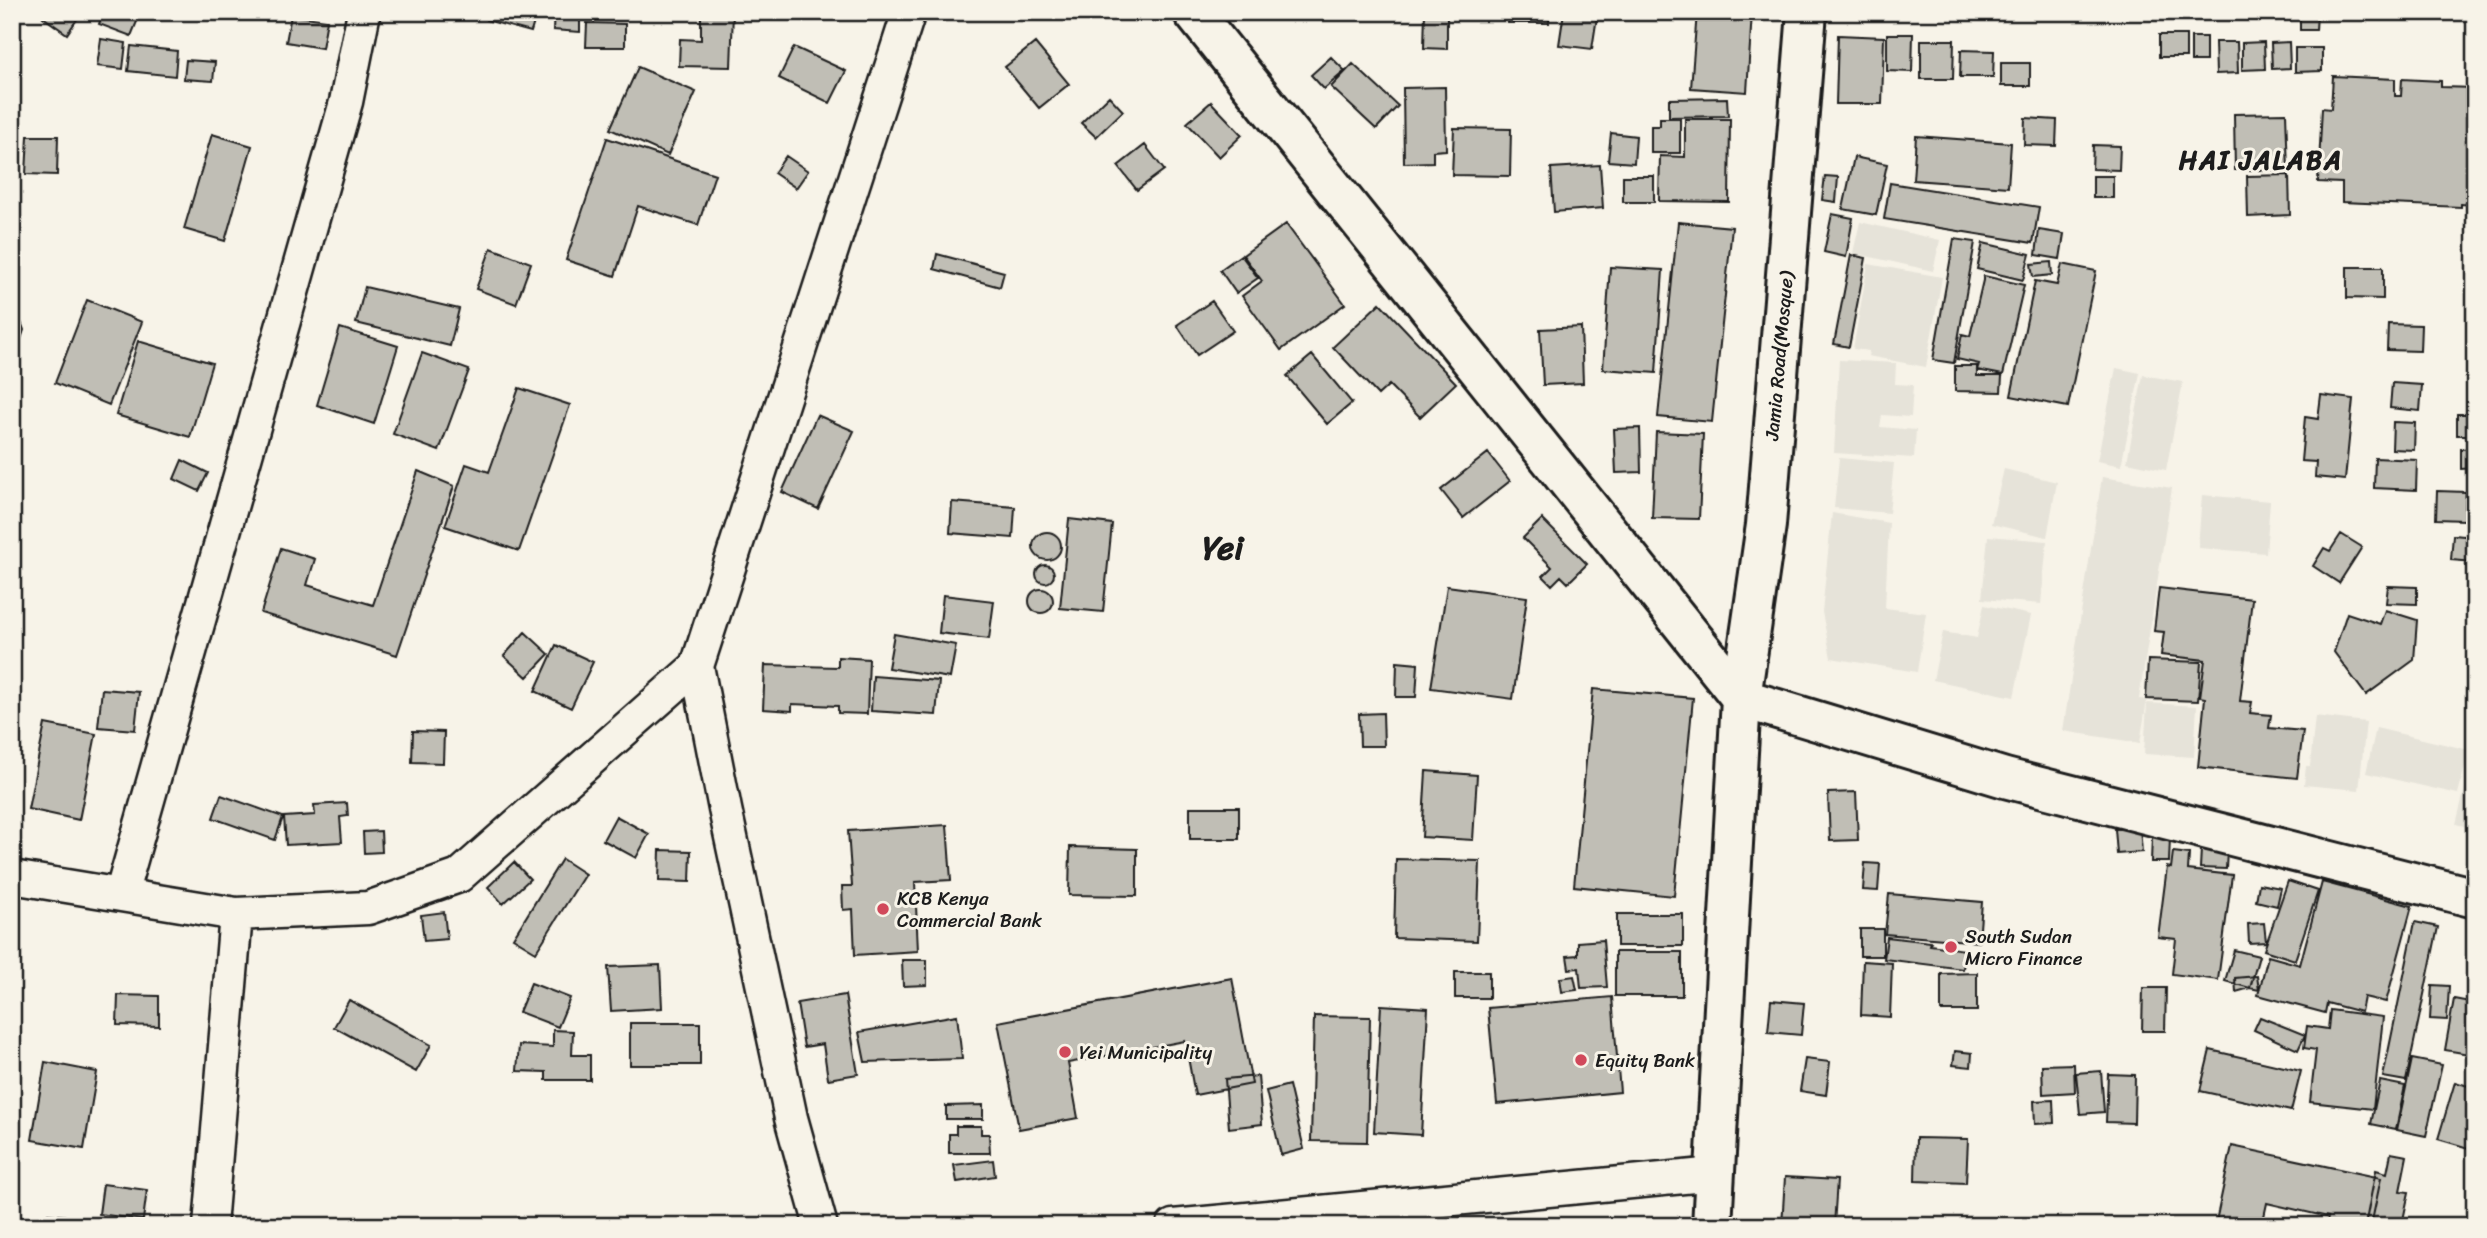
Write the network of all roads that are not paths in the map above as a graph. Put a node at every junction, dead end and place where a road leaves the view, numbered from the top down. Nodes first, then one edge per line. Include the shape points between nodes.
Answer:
1 (364, 12) edge
2 (909, 12) edge
3 (1193, 12) edge
4 (1807, 12) edge
5 (697, 666) junction
6 (1741, 698) junction
7 (12, 877) edge
8 (121, 895) junction
9 (2475, 898) edge
10 (236, 914) junction
11 (1715, 1174) junction
12 (210, 1226) edge
13 (821, 1226) edge
14 (1174, 1226) edge
15 (1712, 1226) edge

1 - 8 street via 342,115
2 - 5 street
3 - 6 street
4 - 6 street, Jamia Road(Mosque) via 1766,525
5 - 10 street via 460,876 368,908
5 - 13 street via 791,1118
6 - 9 street via 2005,778
6 - 11 street, Jamia Road(Mosque)
7 - 8 street
8 - 10 street
10 - 12 street
11 - 14 street
11 - 15 street, Jamia Road(Mosque)

